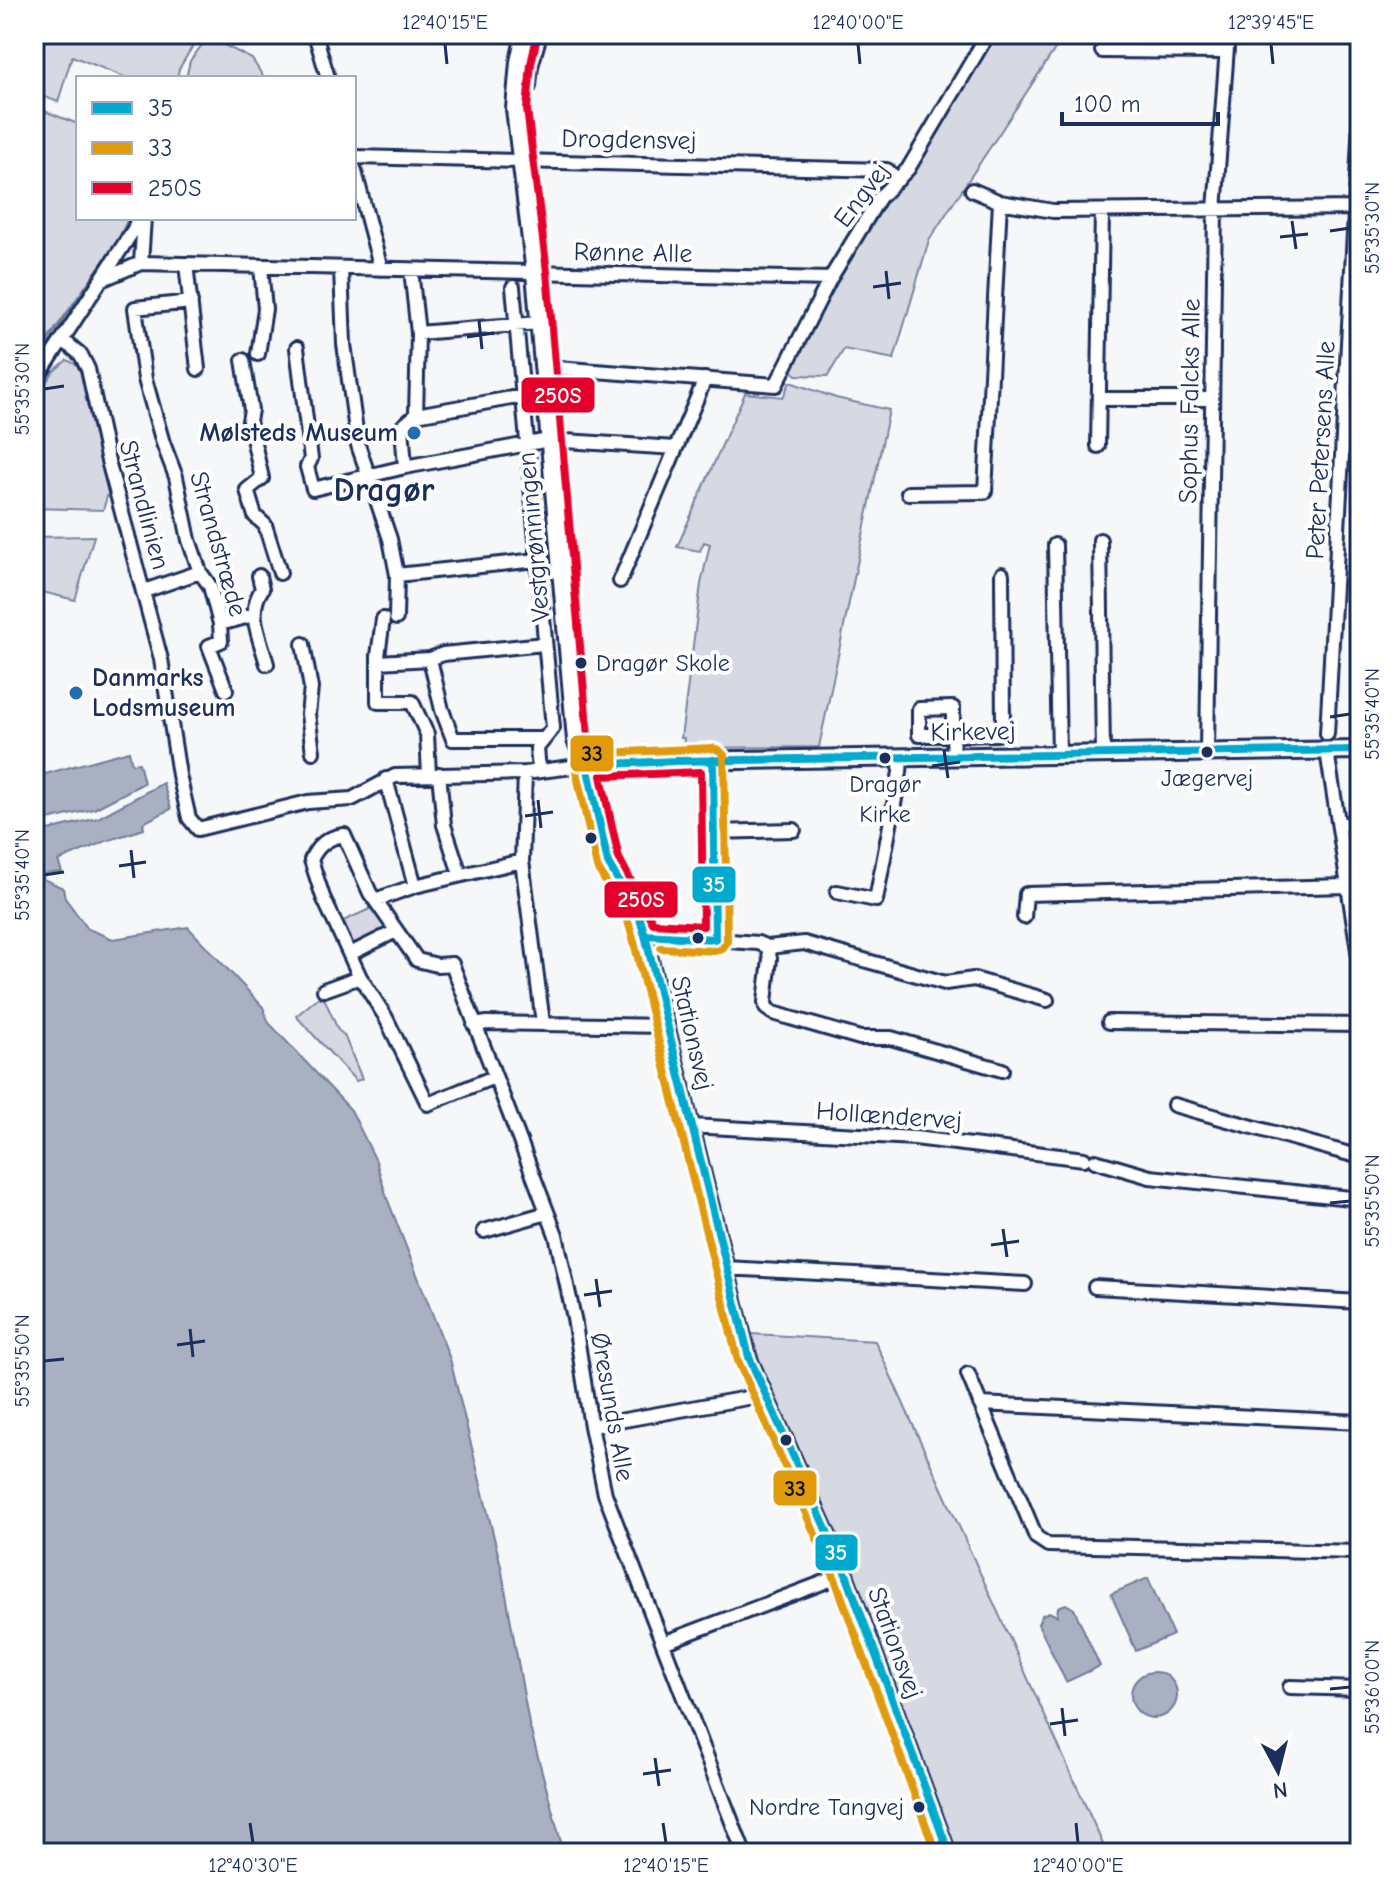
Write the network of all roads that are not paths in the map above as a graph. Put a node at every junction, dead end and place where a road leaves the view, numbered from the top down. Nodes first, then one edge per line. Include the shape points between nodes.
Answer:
1 (315, 34) edge
2 (525, 34) edge
3 (538, 34) edge
4 (1228, 34) edge
5 (981, 36) edge
6 (1102, 51) dead end
7 (1226, 52) junction
8 (327, 76) edge
9 (1360, 121) edge
10 (356, 157) edge
11 (523, 160) junction
12 (356, 175) edge
13 (898, 180) junction
14 (972, 190) dead end
15 (1000, 202) junction
16 (1358, 208) edge
17 (1215, 210) junction
18 (1102, 212) junction
19 (140, 220) edge
20 (141, 220) edge
21 (141, 263) junction
22 (186, 264) junction
23 (261, 267) junction
24 (341, 269) junction
25 (381, 269) junction
26 (411, 270) junction
27 (535, 273) junction
28 (830, 279) junction
29 (101, 280) junction
30 (513, 287) dead end
31 (191, 302) junction
32 (539, 323) junction
33 (516, 325) junction
34 (418, 333) junction
35 (63, 340) junction
36 (297, 348) dead end
37 (258, 354) dead end
38 (243, 360) dead end
39 (544, 367) junction
40 (198, 369) dead end
41 (705, 379) junction
42 (34, 383) edge
43 (523, 396) junction
44 (1099, 399) junction
45 (1212, 399) junction
46 (416, 415) junction
47 (549, 440) junction
48 (527, 443) junction
49 (1098, 446) dead end
50 (676, 448) junction
51 (405, 467) junction
52 (369, 477) junction
53 (908, 493) dead end
54 (1100, 540) dead end
55 (1055, 545) dead end
56 (537, 560) junction
57 (200, 572) junction
58 (280, 573) dead end
59 (1002, 574) dead end
60 (397, 575) junction
61 (259, 576) dead end
62 (620, 581) dead end
63 (144, 591) junction
64 (253, 615) junction
65 (220, 624) junction
66 (303, 644) dead end
67 (544, 644) junction
68 (430, 659) junction
69 (379, 662) junction
70 (267, 664) dead end
71 (226, 690) dead end
72 (543, 739) junction
73 (1327, 742) junction
74 (1360, 750) edge
75 (313, 752) dead end
76 (1207, 752) junction
77 (1103, 754) junction
78 (1059, 755) junction
79 (954, 756) junction
80 (901, 758) junction
81 (713, 760) junction
82 (587, 765) junction
83 (539, 771) junction
84 (525, 773) junction
85 (434, 774) junction
86 (386, 779) junction
87 (1339, 824) junction
88 (1360, 824) edge
89 (794, 830) dead end
90 (713, 832) junction
91 (522, 861) junction
92 (460, 874) junction
93 (415, 886) junction
94 (1347, 886) junction
95 (837, 892) dead end
96 (375, 900) junction
97 (1024, 917) dead end
98 (394, 932) junction
99 (645, 935) junction
100 (715, 939) junction
101 (768, 947) junction
102 (350, 954) junction
103 (1360, 958) edge
104 (360, 977) junction
105 (324, 990) dead end
106 (1047, 1000) dead end
107 (1109, 1022) dead end
108 (543, 1023) junction
109 (474, 1025) junction
110 (1360, 1025) edge
111 (667, 1026) junction
112 (1002, 1070) dead end
113 (494, 1077) junction
114 (1174, 1105) dead end
115 (691, 1126) junction
116 (1360, 1157) edge
117 (1360, 1199) edge
118 (547, 1213) junction
119 (484, 1231) dead end
120 (725, 1268) junction
121 (1025, 1284) dead end
122 (1095, 1287) dead end
123 (1360, 1302) edge
124 (968, 1374) dead end
125 (764, 1395) junction
126 (980, 1404) junction
127 (1360, 1422) edge
128 (591, 1426) junction
129 (1360, 1552) edge
130 (846, 1574) junction
131 (663, 1643) junction
132 (1290, 1687) dead end
133 (1360, 1689) edge
134 (744, 1853) edge
135 (949, 1853) edge

1 - 8 street
2 - 11 street, Vestgrønningen via 515,109
3 - 11 street, Vestgrønningen via 529,66
4 - 7 street, Sophus Falcks Alle
5 - 13 street, Engvej
6 - 7 street
7 - 17 street, Sophus Falcks Alle
9 - 16 street, Peter Petersens Alle
10 - 11 street, Drogdensvej
11 - 13 street, Drogdensvej via 887,170
11 - 27 street, Vestgrønningen
12 - 25 street
13 - 28 street, Engvej via 880,197
14 - 15 street
15 - 18 street
15 - 53 street via 985,492
16 - 17 street
16 - 73 street, Peter Petersens Alle
17 - 18 street
17 - 45 street, Sophus Falcks Alle
18 - 44 street
19 - 29 street
20 - 21 street
21 - 22 street, Rønne Alle
21 - 29 street, Rønne Alle
22 - 23 street, Rønne Alle
22 - 31 street
23 - 24 street, Rønne Alle
23 - 37 street via 265,309
24 - 25 street, Rønne Alle
24 - 52 street via 351,397
25 - 26 street, Rønne Alle
26 - 27 street, Rønne Alle
26 - 34 street
27 - 28 street, Rønne Alle
27 - 32 street, Vestgrønningen
28 - 41 street, Engvej via 776,385
29 - 35 street
30 - 33 street, Vestgrønningen
31 - 40 street
31 - 57 street, Strandstræde via 135,308 145,379
32 - 33 street
32 - 39 street, Vestgrønningen
33 - 34 street
33 - 43 street, Vestgrønningen
34 - 46 street
35 - 42 street
35 - 63 street, Strandlinien via 88,369
36 - 52 street via 313,489
38 - 58 street via 262,478 247,490
39 - 41 street
39 - 47 street, Vestgrønningen
41 - 50 street
43 - 46 street
43 - 48 street, Vestgrønningen
44 - 45 street
44 - 49 street
45 - 76 street, Sophus Falcks Alle
46 - 51 street via 402,427
47 - 48 street
47 - 50 street
47 - 82 street, Vestgrønningen via 576,740
48 - 51 street
48 - 56 street, Vestgrønningen
50 - 62 street
51 - 52 street
52 - 60 street
54 - 77 street
55 - 78 street
56 - 60 street
56 - 67 street, Vestgrønningen
57 - 63 street
57 - 65 street, Strandstræde via 210,586
59 - 79 street via 1003,729 998,734 953,735
60 - 69 street
61 - 64 street via 262,589
63 - 86 street, Strandlinien via 179,775 189,818 198,829 308,802 352,799
64 - 65 street
64 - 70 street
65 - 71 street, Strandstræde via 221,641 209,646
66 - 75 street
67 - 68 street
67 - 72 street, Vestgrønningen via 553,728
68 - 69 street
68 - 72 street via 453,739
69 - 85 street via 378,702 412,702 427,734
72 - 83 street, Vestgrønningen via 537,748
73 - 74 street, Kirkevej
73 - 76 street, Kirkevej
73 - 87 street, Peter Petersens Alle
76 - 77 street, Kirkevej
77 - 78 street, Kirkevej
78 - 79 street, Kirkevej
79 - 80 street, Kirkevej
80 - 81 street, Kirkevej
80 - 95 street via 876,900
81 - 82 street, Kirkevej
81 - 90 street
82 - 83 street
82 - 99 street, Stationsvej via 608,863
83 - 84 street
84 - 85 street
84 - 91 street
85 - 86 street
85 - 92 street
86 - 93 street
87 - 88 street
87 - 94 street, Peter Petersens Alle
89 - 90 street
90 - 100 street
91 - 92 street
91 - 108 street
92 - 93 street
93 - 96 street
94 - 97 street via 1026,894
94 - 103 street, Peter Petersens Alle
96 - 98 street
96 - 102 street via 344,835 320,846 311,860
98 - 102 street
98 - 109 street, Øresunds Alle via 417,960 452,964
99 - 100 street
99 - 111 street, Stationsvej
100 - 101 street
101 - 106 street via 804,943 945,983 974,979
101 - 112 street via 765,1002 773,1013 860,1038 891,1038
102 - 104 street
104 - 105 street
104 - 113 street via 428,1104
107 - 110 street
108 - 109 street
108 - 111 street
109 - 113 street, Øresunds Alle
111 - 115 street, Stationsvej
113 - 118 street, Øresunds Alle
114 - 116 street
115 - 117 street, Hollændervej via 915,1138 1089,1160 1150,1177
115 - 120 street, Stationsvej
118 - 119 street
118 - 128 street, Øresunds Alle via 563,1262
120 - 121 street
120 - 125 street, Stationsvej
122 - 123 street
124 - 126 street
125 - 128 street
125 - 130 street, Stationsvej
126 - 127 street
126 - 129 street via 1036,1537 1048,1545
128 - 131 street, Øresunds Alle via 605,1494
130 - 131 street
130 - 135 street, Stationsvej
131 - 134 street, Øresunds Alle
132 - 133 street

